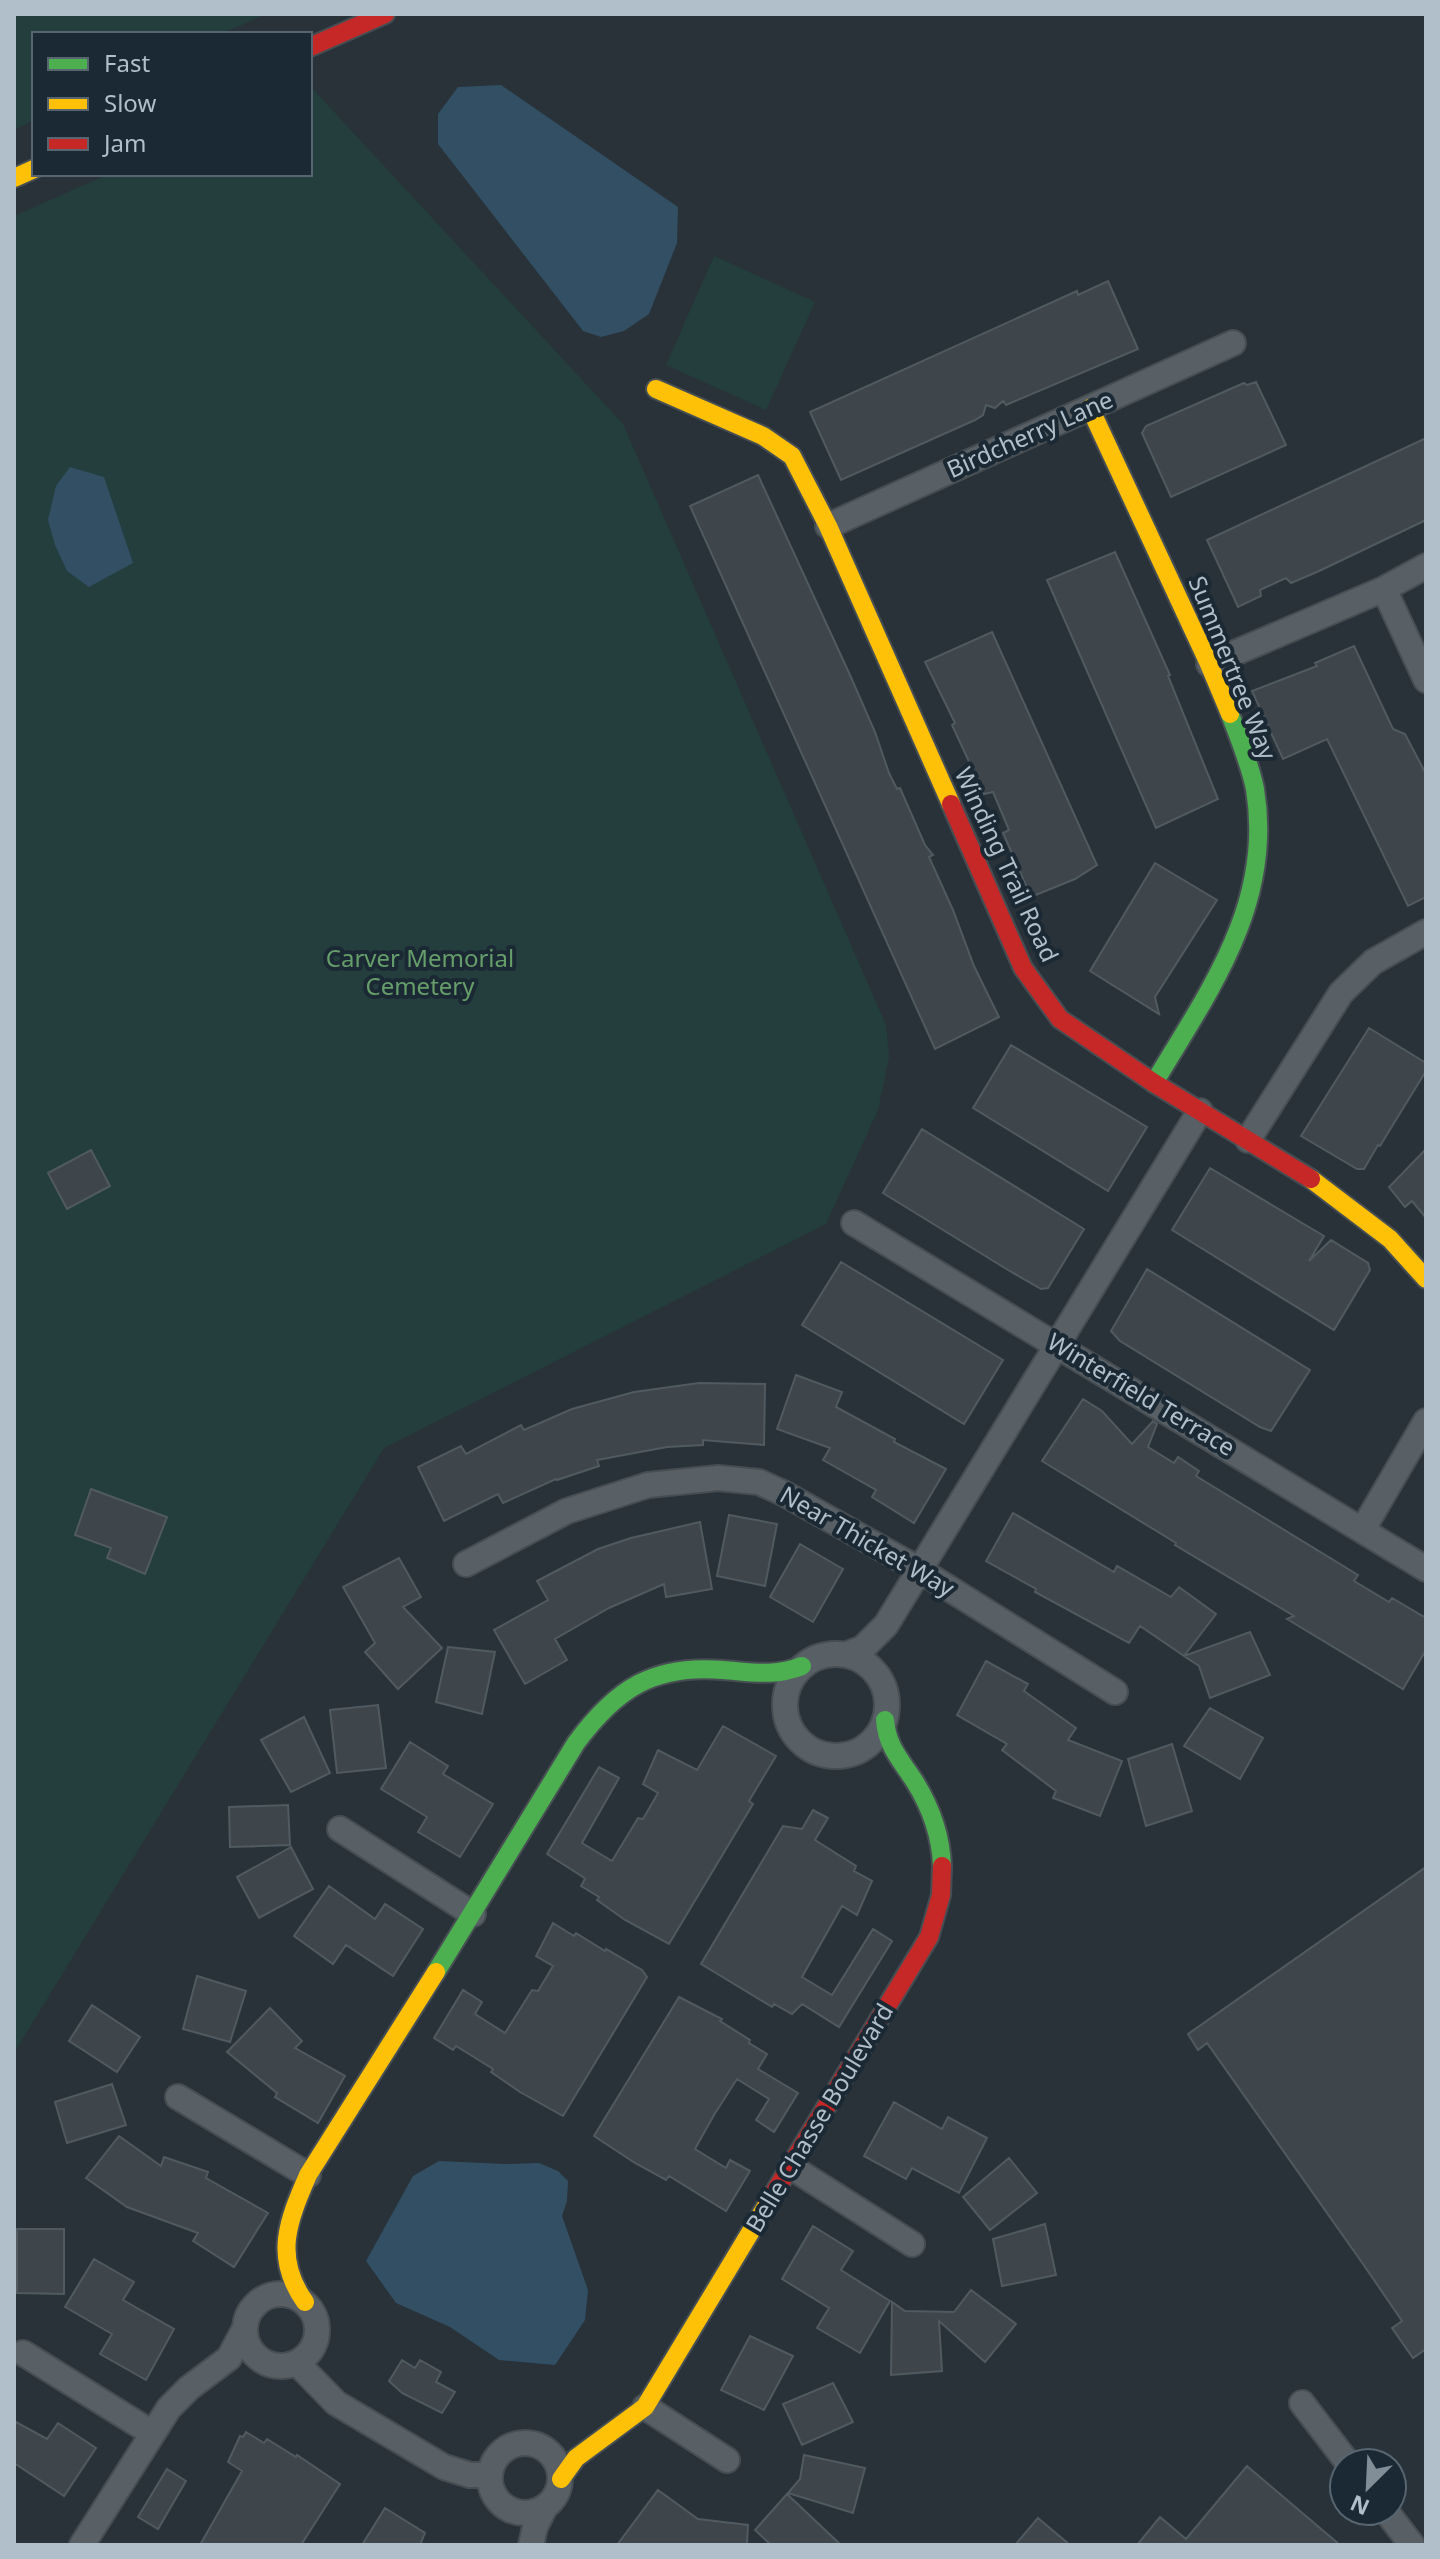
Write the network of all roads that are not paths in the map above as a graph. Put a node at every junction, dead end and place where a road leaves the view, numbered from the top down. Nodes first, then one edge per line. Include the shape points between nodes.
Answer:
1 (385, 14) edge
2 (312, 46) edge
3 (1233, 343) dead end
4 (656, 389) dead end
5 (1090, 408) junction
6 (828, 526) junction
7 (1426, 566) edge
8 (1384, 589) junction
9 (1209, 664) junction
10 (1426, 680) edge
11 (1426, 932) edge
12 (1154, 1083) junction
13 (1200, 1111) junction
14 (1248, 1140) junction
15 (854, 1223) dead end
16 (1426, 1279) edge
17 (1055, 1344) junction
18 (1426, 1421) edge
19 (1363, 1529) junction
20 (466, 1564) dead end
21 (918, 1569) junction
22 (1426, 1569) edge
23 (886, 1625) junction
24 (847, 1654) junction
25 (802, 1666) junction
26 (878, 1676) junction
27 (764, 1677) junction
28 (1115, 1692) dead end
29 (784, 1704) junction
30 (885, 1720) junction
31 (858, 1750) junction
32 (895, 1757) junction
33 (340, 1829) dead end
34 (473, 1914) junction
35 (178, 2097) dead end
36 (791, 2167) junction
37 (308, 2175) junction
38 (912, 2244) dead end
39 (286, 2259) junction
40 (258, 2302) junction
41 (305, 2302) junction
42 (245, 2328) junction
43 (23, 2353) dead end
44 (229, 2358) junction
45 (265, 2363) junction
46 (297, 2363) junction
47 (1302, 2403) dead end
48 (645, 2407) junction
49 (152, 2433) junction
50 (1336, 2447) edge
51 (590, 2448) junction
52 (545, 2449) junction
53 (727, 2460) dead end
54 (489, 2475) junction
55 (561, 2479) junction
56 (545, 2507) junction
57 (516, 2512) junction
58 (1398, 2527) edge
59 (531, 2543) edge
60 (82, 2545) edge
61 (1412, 2545) edge

1 - 2 street
3 - 5 street, Birdcherry Lane
4 - 6 street, Winding Trail Road via 763,436 792,456
5 - 6 street, Birdcherry Lane
5 - 9 street, Summertree Way
6 - 12 street, Winding Trail Road via 1023,968 1060,1019
7 - 8 street
8 - 9 street
8 - 10 street
9 - 12 street, Summertree Way via 1255,790 1258,851 1251,898 1226,963
11 - 14 street via 1373,962 1341,993
12 - 13 street, Winding Trail Road
13 - 14 street, Winding Trail Road
13 - 17 street, Belle Chasse Boulevard
14 - 16 street, Winding Trail Road via 1326,1188 1390,1239
15 - 17 street, Winterfield Terrace
17 - 19 street, Winterfield Terrace
17 - 21 street, Belle Chasse Boulevard
18 - 19 street
19 - 22 street, Winterfield Terrace
20 - 21 street, Near Thicket Way via 567,1511 648,1485 718,1478 759,1482
21 - 23 street, Belle Chasse Boulevard
21 - 28 street, Near Thicket Way
23 - 24 street, Belle Chasse Boulevard via 863,1648
23 - 26 street, Belle Chasse Boulevard
24 - 25 street, Belle Chasse Boulevard via 831,1653
24 - 26 street
25 - 27 street, Belle Chasse Boulevard
25 - 29 street via 791,1679
26 - 30 street, Belle Chasse Boulevard via 887,1696
27 - 29 street
27 - 34 street, Belle Chasse Boulevard via 679,1671 638,1685 609,1703 576,1743
29 - 31 street via 789,1726 802,1744 836,1756
30 - 31 street via 874,1740
30 - 32 street, Belle Chasse Boulevard via 888,1747
31 - 32 street
32 - 36 street, Belle Chasse Boulevard via 916,1784 944,1853 939,1906 920,1954
33 - 34 street
34 - 37 street, Belle Chasse Boulevard
35 - 37 street
36 - 38 street
36 - 48 street, Belle Chasse Boulevard
37 - 39 street, Belle Chasse Boulevard via 291,2218
39 - 40 street, Belle Chasse Boulevard
39 - 41 street, Belle Chasse Boulevard via 289,2281
40 - 41 street via 276,2294
40 - 42 street, Belle Chasse Boulevard
41 - 46 street, Belle Chasse Boulevard via 318,2335
42 - 44 street, Belle Chasse Boulevard
42 - 45 street via 249,2348
43 - 49 street
44 - 45 street
44 - 49 street, Belle Chasse Boulevard via 189,2388
45 - 46 street
46 - 54 street via 336,2403 444,2467
47 - 50 street
48 - 51 street, Belle Chasse Boulevard
48 - 53 street
49 - 60 street, Belle Chasse Boulevard
51 - 52 street via 567,2454
51 - 55 street, Belle Chasse Boulevard
52 - 54 street via 514,2443 502,2450
52 - 55 street via 557,2461
54 - 57 street, Belle Chasse Boulevard via 494,2495
55 - 56 street, Belle Chasse Boulevard
56 - 57 street
56 - 59 street, Belle Chasse Boulevard
57 - 59 street, Belle Chasse Boulevard
58 - 61 street

